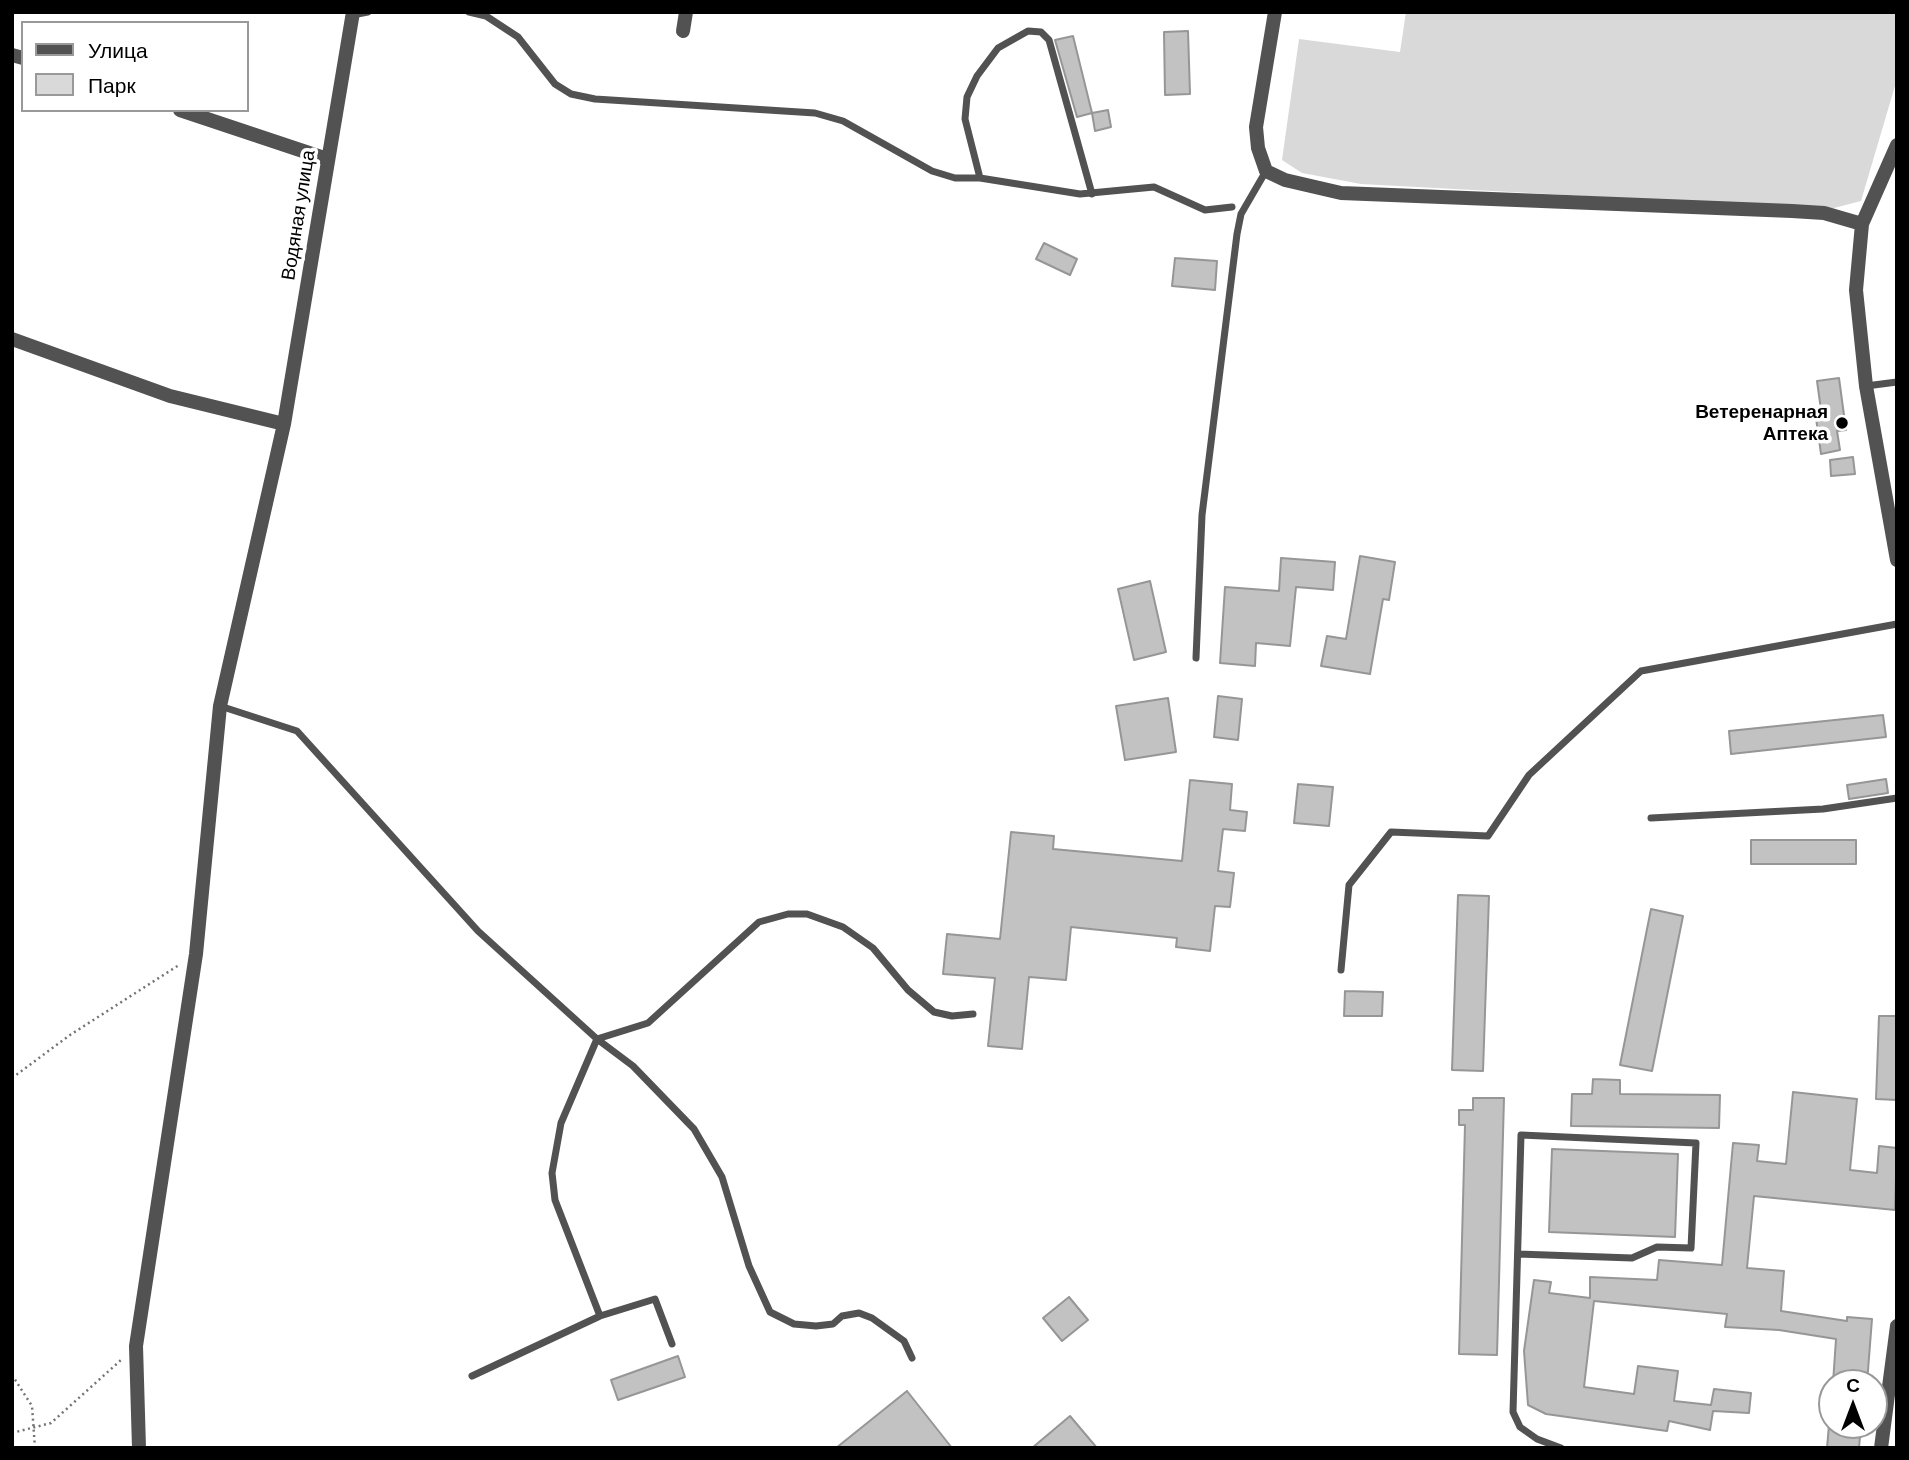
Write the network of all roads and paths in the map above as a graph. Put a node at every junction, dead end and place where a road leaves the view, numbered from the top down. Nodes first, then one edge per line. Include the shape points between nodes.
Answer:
1 (368, 12) edge
2 (469, 12) edge
3 (686, 12) edge
4 (1275, 12) edge
5 (353, 14) edge
6 (682, 32) dead end
7 (186, 112) edge
8 (1897, 145) edge
9 (327, 159) junction
10 (1266, 171) junction
11 (980, 178) junction
12 (1092, 194) junction
13 (1232, 207) dead end
14 (1862, 224) junction
15 (12, 339) edge
16 (1897, 382) edge
17 (1866, 386) junction
18 (284, 424) junction
19 (1897, 560) edge
20 (1897, 624) edge
21 (1196, 658) dead end
22 (220, 706) junction
23 (1897, 798) edge
24 (1651, 818) dead end
25 (197, 954) junction
26 (1341, 970) dead end
27 (973, 1014) dead end
28 (597, 1039) junction
29 (12, 1079) edge
30 (1518, 1254) junction
31 (600, 1316) junction
32 (1896, 1332) edge
33 (672, 1344) dead end
34 (136, 1346) junction
35 (912, 1358) dead end
36 (12, 1375) edge
37 (472, 1376) dead end
38 (34, 1428) junction
39 (12, 1433) edge
40 (35, 1448) edge
41 (139, 1448) edge
42 (1561, 1448) edge
43 (1881, 1448) edge

1 - 5 lane
2 - 11 lane via 486,16 518,37 555,84 571,94 815,113 868,133 932,171 955,178
3 - 6 street
4 - 10 street via 1256,127
5 - 9 street, Водяная улица
7 - 9 street
8 - 14 street
9 - 18 street, Водяная улица
10 - 14 street via 1311,188 1341,193 1792,211 1824,213
10 - 21 lane via 1241,214 1237,233 1202,515
11 - 12 lane
11 - 12 lane via 965,119 967,97 998,48 1028,31 1041,32 1049,40
12 - 13 lane via 1154,187 1205,210
14 - 17 street via 1856,290
15 - 18 street via 170,396
16 - 17 lane
17 - 19 street
18 - 22 street, Водяная улица
20 - 26 lane via 1641,671 1529,775 1488,836 1391,832 1349,885
22 - 25 street, Водяная улица
22 - 28 lane via 297,731 478,931
23 - 24 lane via 1823,809
25 - 29 path via 70,1035
25 - 34 street, Водяная улица
27 - 28 lane via 934,1012 908,990 873,948 843,927 807,914 788,914 759,922 648,1024
28 - 31 lane via 561,1123 552,1173 555,1200
28 - 35 lane via 633,1066 694,1129 722,1177 749,1266 770,1312 794,1324 816,1326 859,1313 904,1341
30 - 30 lane via 1521,1135 1696,1143 1691,1248 1657,1247 1632,1258
30 - 42 lane via 1513,1412 1528,1433
31 - 33 lane via 655,1299
31 - 37 lane
32 - 43 street
34 - 38 path via 51,1423
34 - 41 street, Водяная улица
36 - 38 path via 32,1406
38 - 39 path
38 - 40 path

